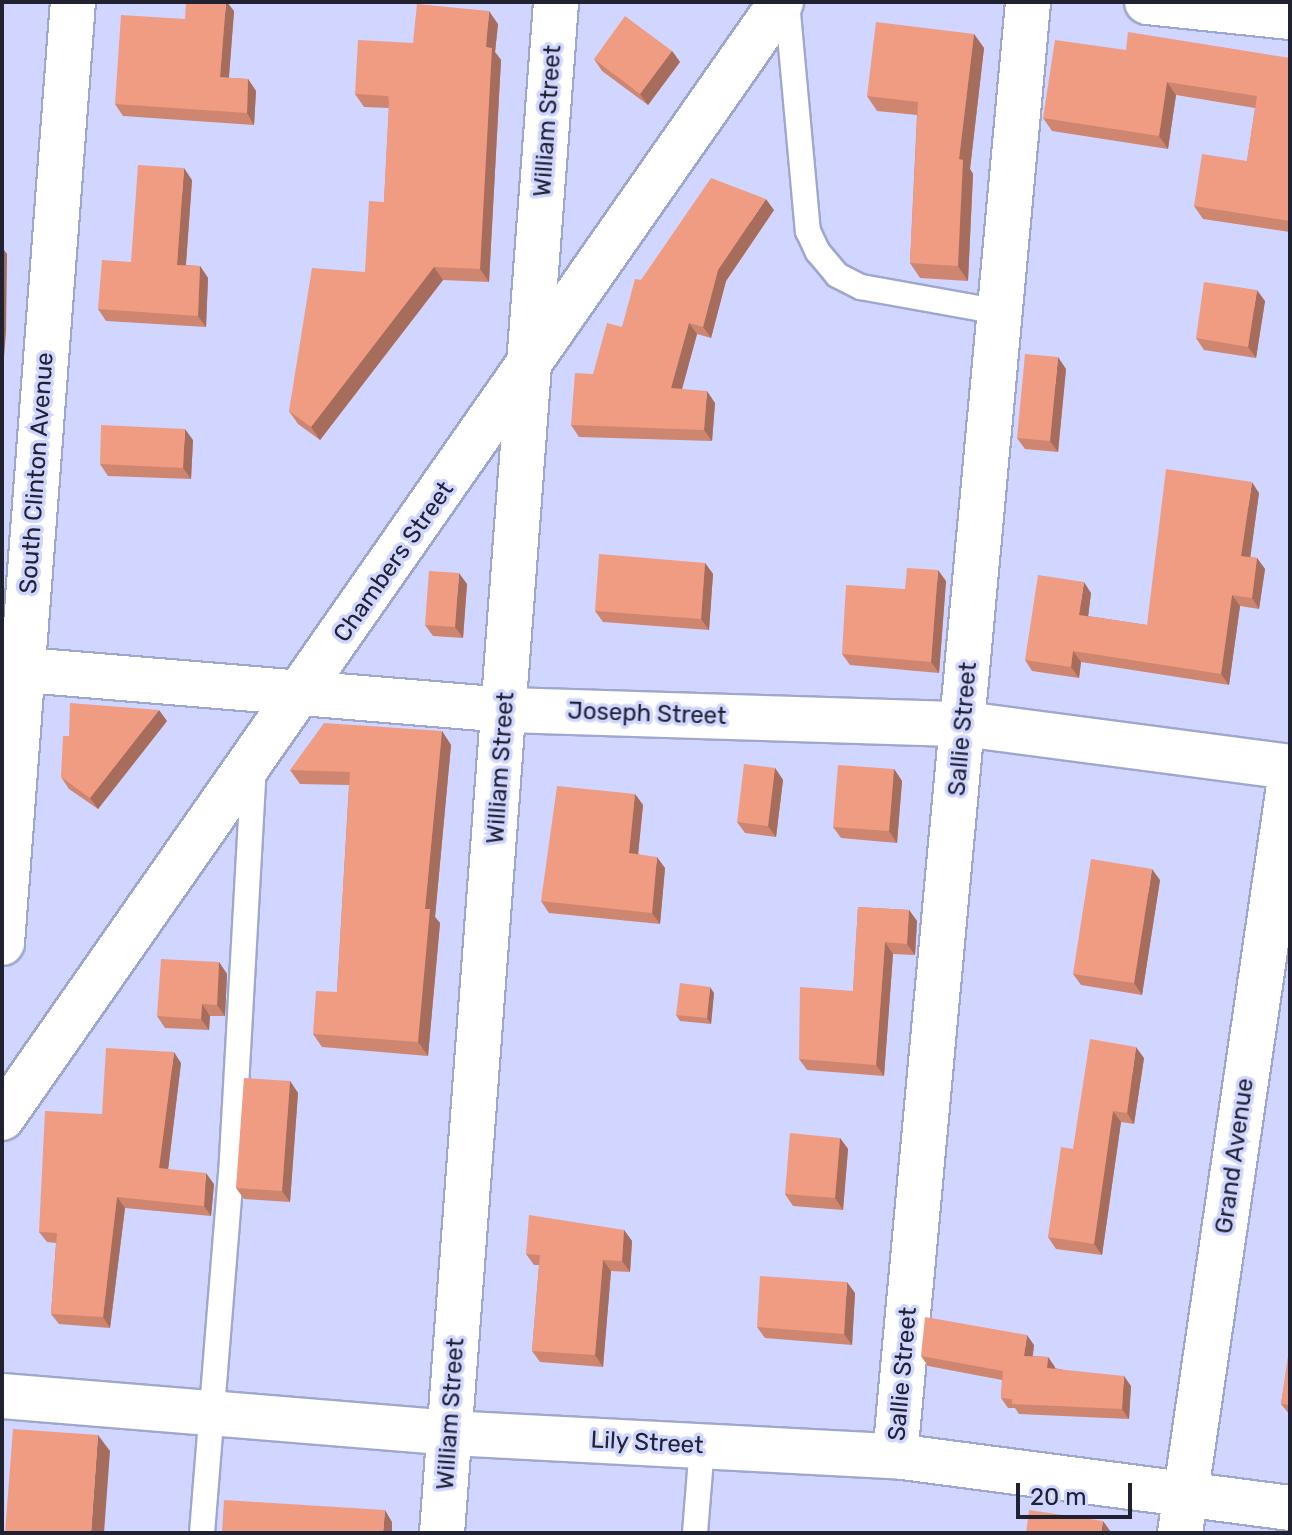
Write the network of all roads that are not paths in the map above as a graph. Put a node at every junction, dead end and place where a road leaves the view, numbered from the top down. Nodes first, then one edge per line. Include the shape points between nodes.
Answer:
1 (73, 2) edge
2 (556, 2) edge
3 (784, 2) edge
4 (1028, 2) edge
5 (1147, 2) edge
6 (1290, 17) edge
7 (1000, 312) junction
8 (530, 368) junction
9 (12, 669) edge
10 (302, 693) junction
11 (506, 710) junction
12 (964, 724) junction
13 (254, 762) junction
14 (1290, 767) edge
15 (1290, 779) edge
16 (2, 943) edge
17 (2, 1118) edge
18 (2, 1396) edge
19 (208, 1414) junction
20 (450, 1433) junction
21 (702, 1446) junction
22 (895, 1456) junction
23 (1290, 1508) edge
24 (1183, 1513) edge
25 (202, 1533) edge
26 (442, 1533) edge
27 (695, 1533) edge

1 - 9 street, South Clinton Avenue
2 - 8 street, William Street
3 - 7 lane via 808,231 818,252 837,275 861,287
3 - 8 street, Chambers Street
4 - 7 street, Sallie Street
5 - 6 street
7 - 12 street, Sallie Street
8 - 10 street, Chambers Street
8 - 11 street, William Street
9 - 10 street, Joseph Street
9 - 16 street, South Clinton Avenue
10 - 11 street, Joseph Street
10 - 13 street, Chambers Street
11 - 12 street, Joseph Street
11 - 20 street, William Street
12 - 14 street, Joseph Street
12 - 22 street, Sallie Street
13 - 17 street, Chambers Street
13 - 19 lane via 232,1158
15 - 24 street, Grand Avenue
18 - 19 street, Lily Street
19 - 20 street, Lily Street
19 - 25 lane
20 - 21 street, Lily Street
20 - 26 street, William Street
21 - 22 street, Lily Street
21 - 27 lane
22 - 24 street, Lily Street
23 - 24 street, Lily Street

